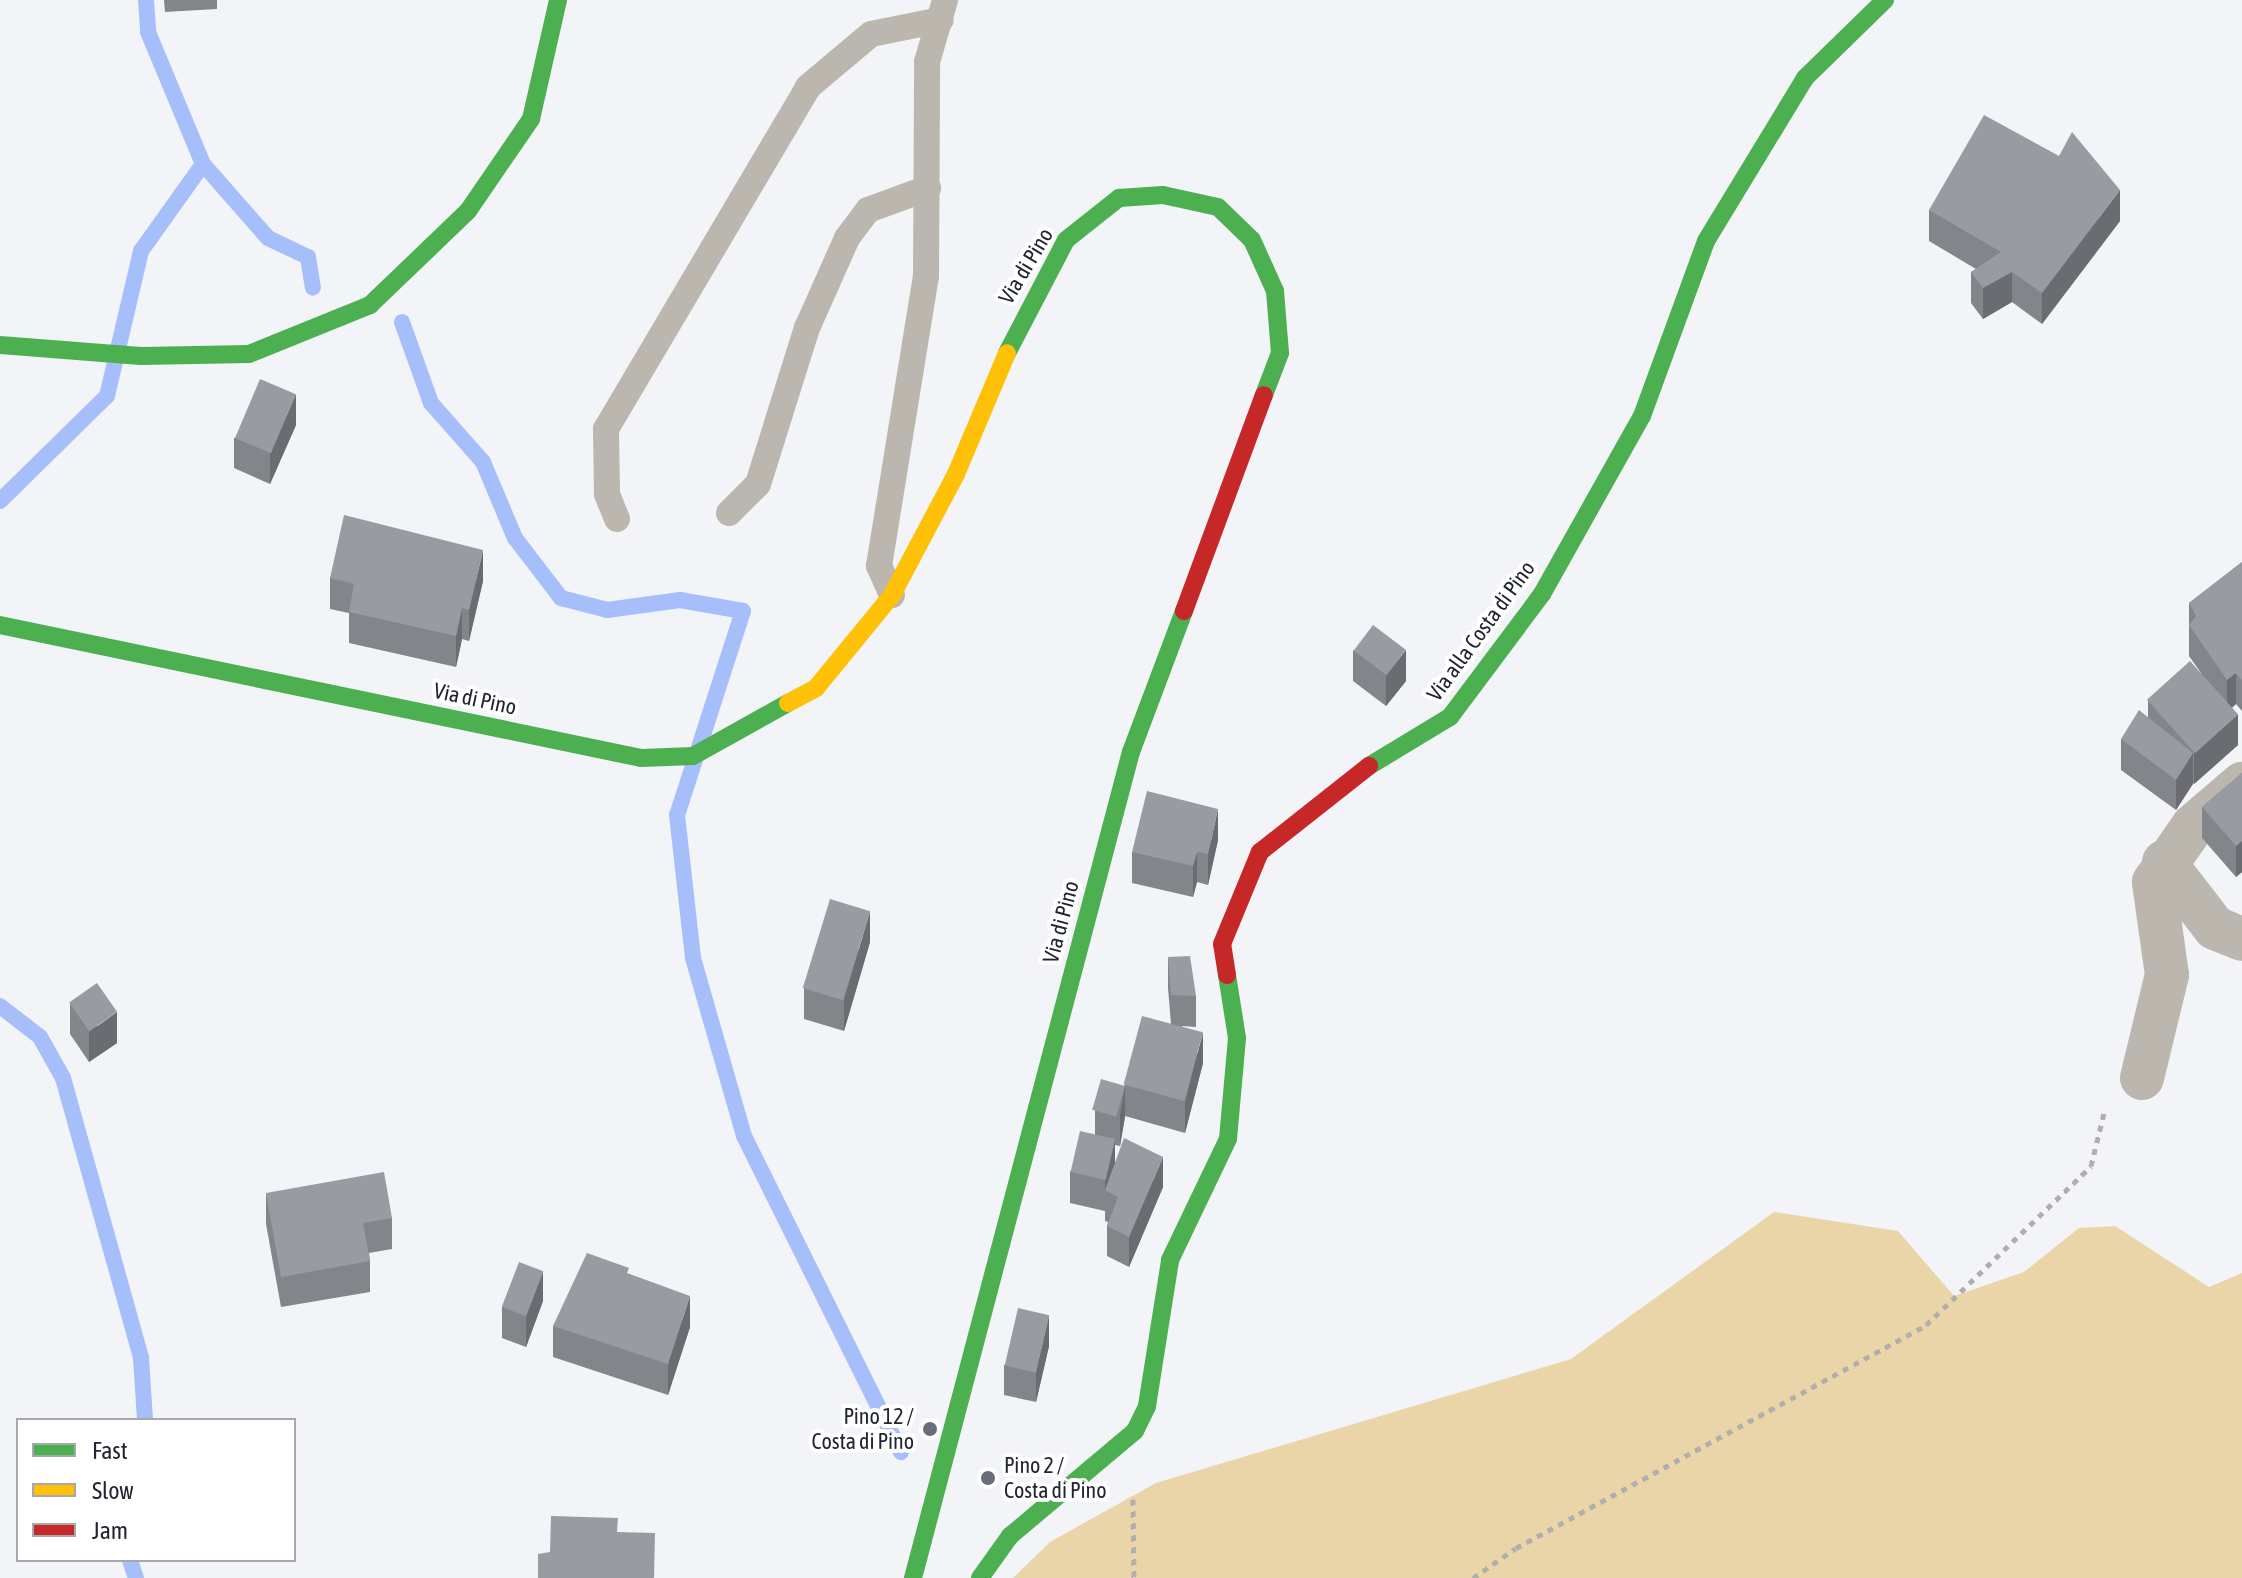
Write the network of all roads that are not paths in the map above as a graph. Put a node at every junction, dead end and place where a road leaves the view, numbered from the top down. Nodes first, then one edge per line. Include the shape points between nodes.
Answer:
1 (558, 0) edge
2 (1885, 0) edge
3 (943, 10) edge
4 (928, 188) junction
5 (0, 345) edge
6 (729, 513) dead end
7 (617, 519) dead end
8 (892, 595) junction
9 (0, 625) edge
10 (2242, 784) edge
11 (2164, 862) junction
12 (2242, 939) edge
13 (2125, 1087) road end
14 (913, 1578) edge
15 (980, 1578) edge

1 - 5 street via 531,119 468,211 370,305 249,354 141,356
2 - 15 street, Via alla Costa di Pino via 1805,78 1706,241 1642,416 1542,594 1450,717 1330,790 1260,852 1222,944 1237,1038 1228,1139 1170,1260 1147,1406 1135,1431 1010,1536
3 - 4 lane via 927,62
3 - 7 lane via 871,34 808,87 606,429 607,494
4 - 6 lane via 868,210 847,238 807,328 758,484
4 - 8 lane via 926,277 879,566
8 - 9 street, Via di Pino via 816,688 765,722 693,756 641,758
8 - 14 street, Via di Pino via 956,474 1028,302 1066,240 1119,198 1163,195 1218,207 1252,240 1275,291 1280,353 1131,752
10 - 11 street
11 - 12 street via 2215,928
11 - 13 street via 2154,882 2167,975

